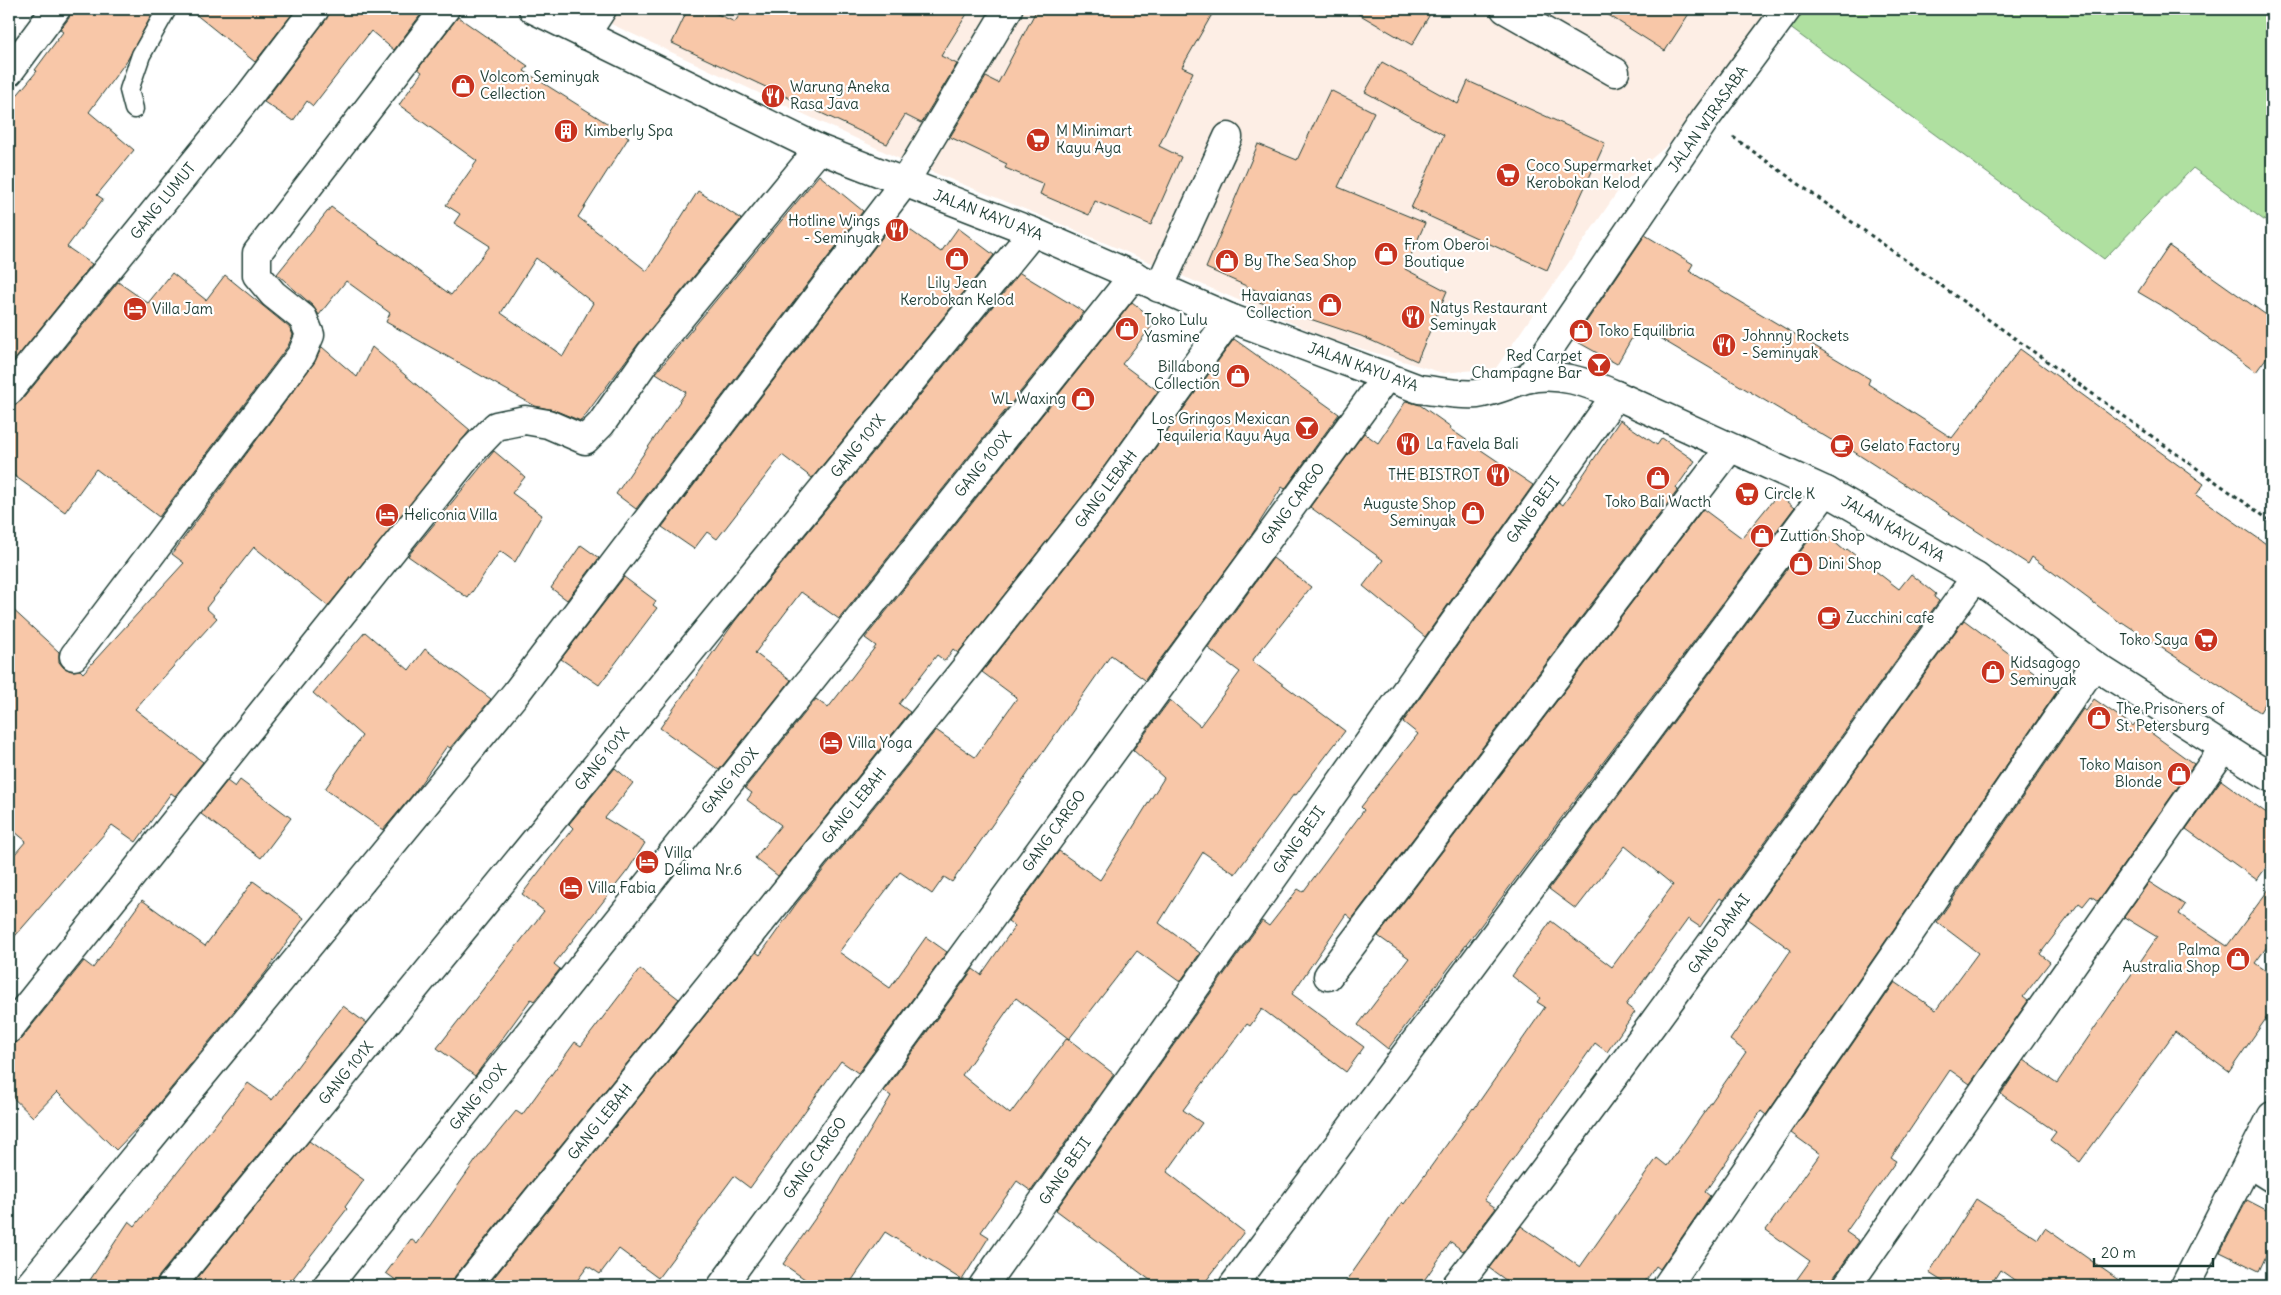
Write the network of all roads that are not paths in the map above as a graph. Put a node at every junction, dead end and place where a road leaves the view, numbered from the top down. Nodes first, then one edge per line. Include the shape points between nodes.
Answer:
1 (56, 9) edge
2 (167, 9) edge
3 (315, 9) edge
4 (445, 9) edge
5 (534, 9) edge
6 (602, 9) edge
7 (1008, 9) edge
8 (1505, 9) edge
9 (1787, 9) edge
10 (585, 35) junction
11 (9, 72) edge
12 (1616, 72) dead end
13 (134, 109) dead end
14 (1228, 137) dead end
15 (819, 149) junction
16 (904, 183) junction
17 (1033, 232) junction
18 (1134, 275) junction
19 (1160, 288) junction
20 (1230, 318) junction
21 (1386, 377) junction
22 (1529, 378) junction
23 (9, 391) edge
24 (1616, 395) junction
25 (1730, 448) junction
26 (1826, 491) junction
27 (1976, 577) junction
28 (74, 656) dead end
29 (2094, 665) junction
30 (2224, 748) junction
31 (2272, 778) edge
32 (1328, 976) dead end
33 (9, 1029) edge
34 (2272, 1116) edge
35 (2248, 1163) junction
36 (2272, 1178) edge
37 (29, 1286) edge
38 (171, 1286) edge
39 (327, 1286) edge
40 (467, 1286) edge
41 (722, 1286) edge
42 (983, 1286) edge
43 (1233, 1286) edge
44 (1456, 1286) edge
45 (1667, 1286) edge
46 (1847, 1286) edge
47 (2185, 1286) edge

1 - 11 street
2 - 13 lane via 141,55 129,90
3 - 23 street, GANG LUMUT via 251,93
4 - 28 street via 257,253 257,275 273,294 303,318 310,335 302,354
5 - 10 street, JALAN KAYU AYA
6 - 10 street
7 - 16 street
8 - 12 street
9 - 22 street, JALAN WIRASABA via 1706,118
10 - 15 street, JALAN KAYU AYA
14 - 19 street
15 - 16 street, JALAN KAYU AYA
15 - 33 street via 650,354 601,424 584,440 548,424 525,420 496,426 470,453
16 - 17 street, JALAN KAYU AYA
16 - 37 street via 516,693
17 - 18 street, JALAN KAYU AYA
17 - 38 street, GANG 101X
18 - 19 street, JALAN KAYU AYA
18 - 39 street, GANG 100X
19 - 20 street, JALAN KAYU AYA
20 - 21 street, JALAN KAYU AYA
20 - 40 street, GANG LEBAH via 1093,506 964,670
21 - 22 street, JALAN KAYU AYA via 1420,389 1478,394
21 - 41 street, GANG CARGO
22 - 24 street, JALAN KAYU AYA via 1563,378 1591,384
24 - 25 street, JALAN KAYU AYA
24 - 42 street, GANG BEJI
25 - 26 street, JALAN KAYU AYA
25 - 32 street
26 - 27 street, JALAN KAYU AYA
26 - 43 street
27 - 29 street, JALAN KAYU AYA
27 - 44 street, GANG DAMAI via 1690,974
29 - 30 street, JALAN KAYU AYA
29 - 45 street
30 - 31 street, JALAN KAYU AYA
30 - 46 street
34 - 35 street
35 - 36 street
35 - 47 street

